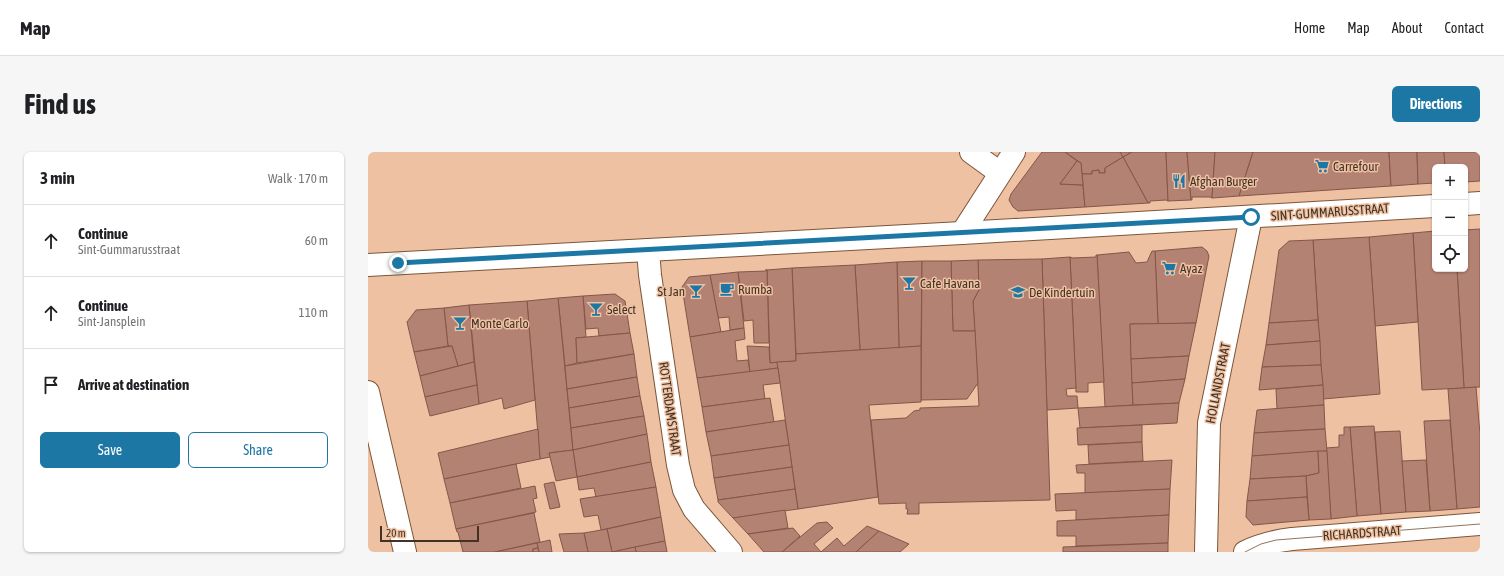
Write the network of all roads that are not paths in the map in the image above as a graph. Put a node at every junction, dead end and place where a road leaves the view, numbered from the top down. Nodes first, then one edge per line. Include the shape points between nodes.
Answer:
1 (971, 152) edge
2 (1014, 152) edge
3 (1000, 173) junction
4 (1480, 203) edge
5 (1468, 204) edge
6 (1432, 206) edge
7 (1251, 217) junction
8 (962, 233) junction
9 (648, 250) junction
10 (368, 265) edge
11 (368, 392) edge
12 (1480, 524) edge
13 (405, 552) edge
14 (731, 552) edge
15 (1206, 552) edge
16 (1245, 552) edge

1 - 3 street
2 - 3 street
3 - 8 street
4 - 5 street
6 - 7 street, SINT-GUMMARUSSTRAAT
7 - 8 street, SINT-GUMMARUSSTRAAT
7 - 15 street, HOLLANDSTRAAT via 1209,423
8 - 9 street, SINT-GUMMARUSSTRAAT
9 - 10 street, SINT-GUMMARUSSTRAAT
9 - 14 street, ROTTERDAMSTRAAT via 678,465 684,490 694,509
11 - 13 street
12 - 16 street, RICHARDSTRAAT via 1292,539 1257,546

